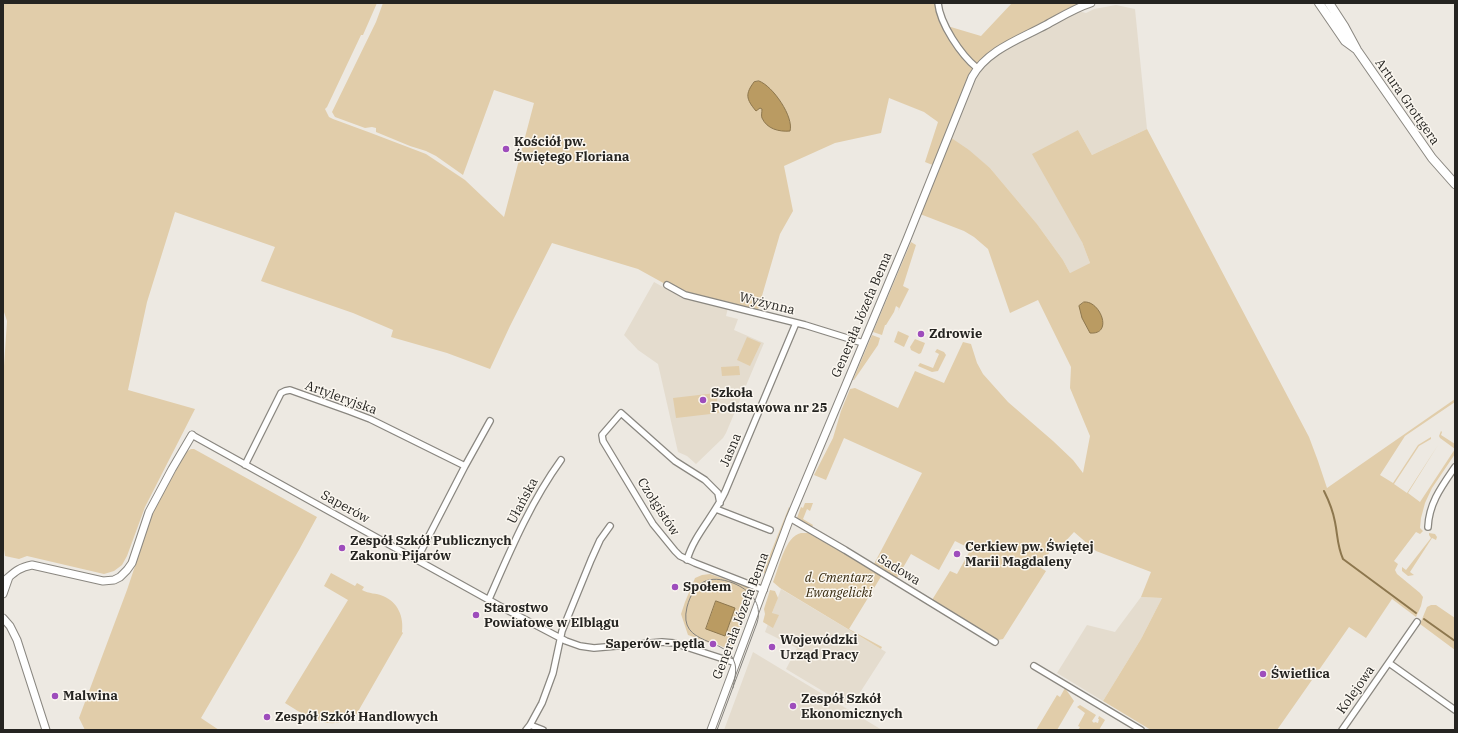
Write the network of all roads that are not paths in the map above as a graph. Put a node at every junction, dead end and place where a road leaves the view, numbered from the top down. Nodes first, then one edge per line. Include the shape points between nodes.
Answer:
1 (938, 3) edge
2 (1091, 3) edge
3 (1319, 3) edge
4 (1329, 3) edge
5 (1357, 50) junction
6 (977, 68) junction
7 (1454, 180) edge
8 (667, 285) dead end
9 (796, 323) junction
10 (863, 343) junction
11 (490, 422) dead end
12 (192, 435) joint
13 (561, 460) dead end
14 (245, 465) junction
15 (465, 466) junction
16 (1455, 467) edge
17 (720, 503) junction
18 (716, 509) junction
19 (790, 518) junction
20 (610, 526) dead end
21 (1428, 527) dead end
22 (770, 530) dead end
23 (417, 559) junction
24 (687, 560) junction
25 (9, 577) junction
26 (3, 582) edge
27 (764, 590) junction
28 (3, 594) edge
29 (489, 599) junction
30 (3, 618) edge
31 (1417, 622) dead end
32 (3, 627) edge
33 (13, 633) junction
34 (559, 638) junction
35 (995, 642) dead end
36 (736, 663) junction
37 (1389, 663) junction
38 (1034, 666) dead end
39 (1455, 710) edge
40 (530, 725) junction
41 (46, 730) edge
42 (526, 730) edge
43 (543, 730) edge
44 (711, 730) edge
45 (1141, 730) edge
46 (1342, 730) edge

1 - 6 street via 949,33
2 - 6 street via 1000,49
3 - 5 main road, Artura Grottgera via 1345,41
4 - 5 main road, Artura Grottgera
5 - 7 main road, Artura Grottgera via 1432,158
6 - 10 street, Generała Józefa Bema
8 - 9 street, Wyżynna via 685,295
9 - 10 street, Wyżynna
9 - 17 street, Jasna
10 - 19 street, Generała Józefa Bema
11 - 15 street
12 - 14 street, Saperów
12 - 25 street via 149,512 132,562 123,574 114,580 102,581 32,565 24,566
13 - 29 street, Ułańska via 530,510
14 - 15 street, Artyleryjska via 281,393 290,390 370,419
14 - 23 street, Saperów
15 - 23 street
16 - 21 street via 1434,500
17 - 18 street, Jasna
17 - 24 street, Czołgistów via 718,493 705,480 675,461 621,413 602,435 603,441 660,534
18 - 22 street
18 - 24 street, Jasna via 691,548
19 - 27 street, Generała Józefa Bema
19 - 35 street, Sadowa
20 - 34 street via 600,540
23 - 29 street, Saperów
24 - 27 street, Czołgistów
25 - 26 street
25 - 28 street
27 - 36 street, Generała Józefa Bema
29 - 34 street, Saperów
30 - 33 street
31 - 37 street, Kolejowa
32 - 33 street
33 - 41 street
34 - 36 street, Saperów via 594,648 674,643
34 - 40 street via 559,650 548,689
36 - 44 street, Generała Józefa Bema
37 - 39 street, Kolejowa
37 - 46 street, Kolejowa
38 - 45 street
40 - 42 street
40 - 43 street

